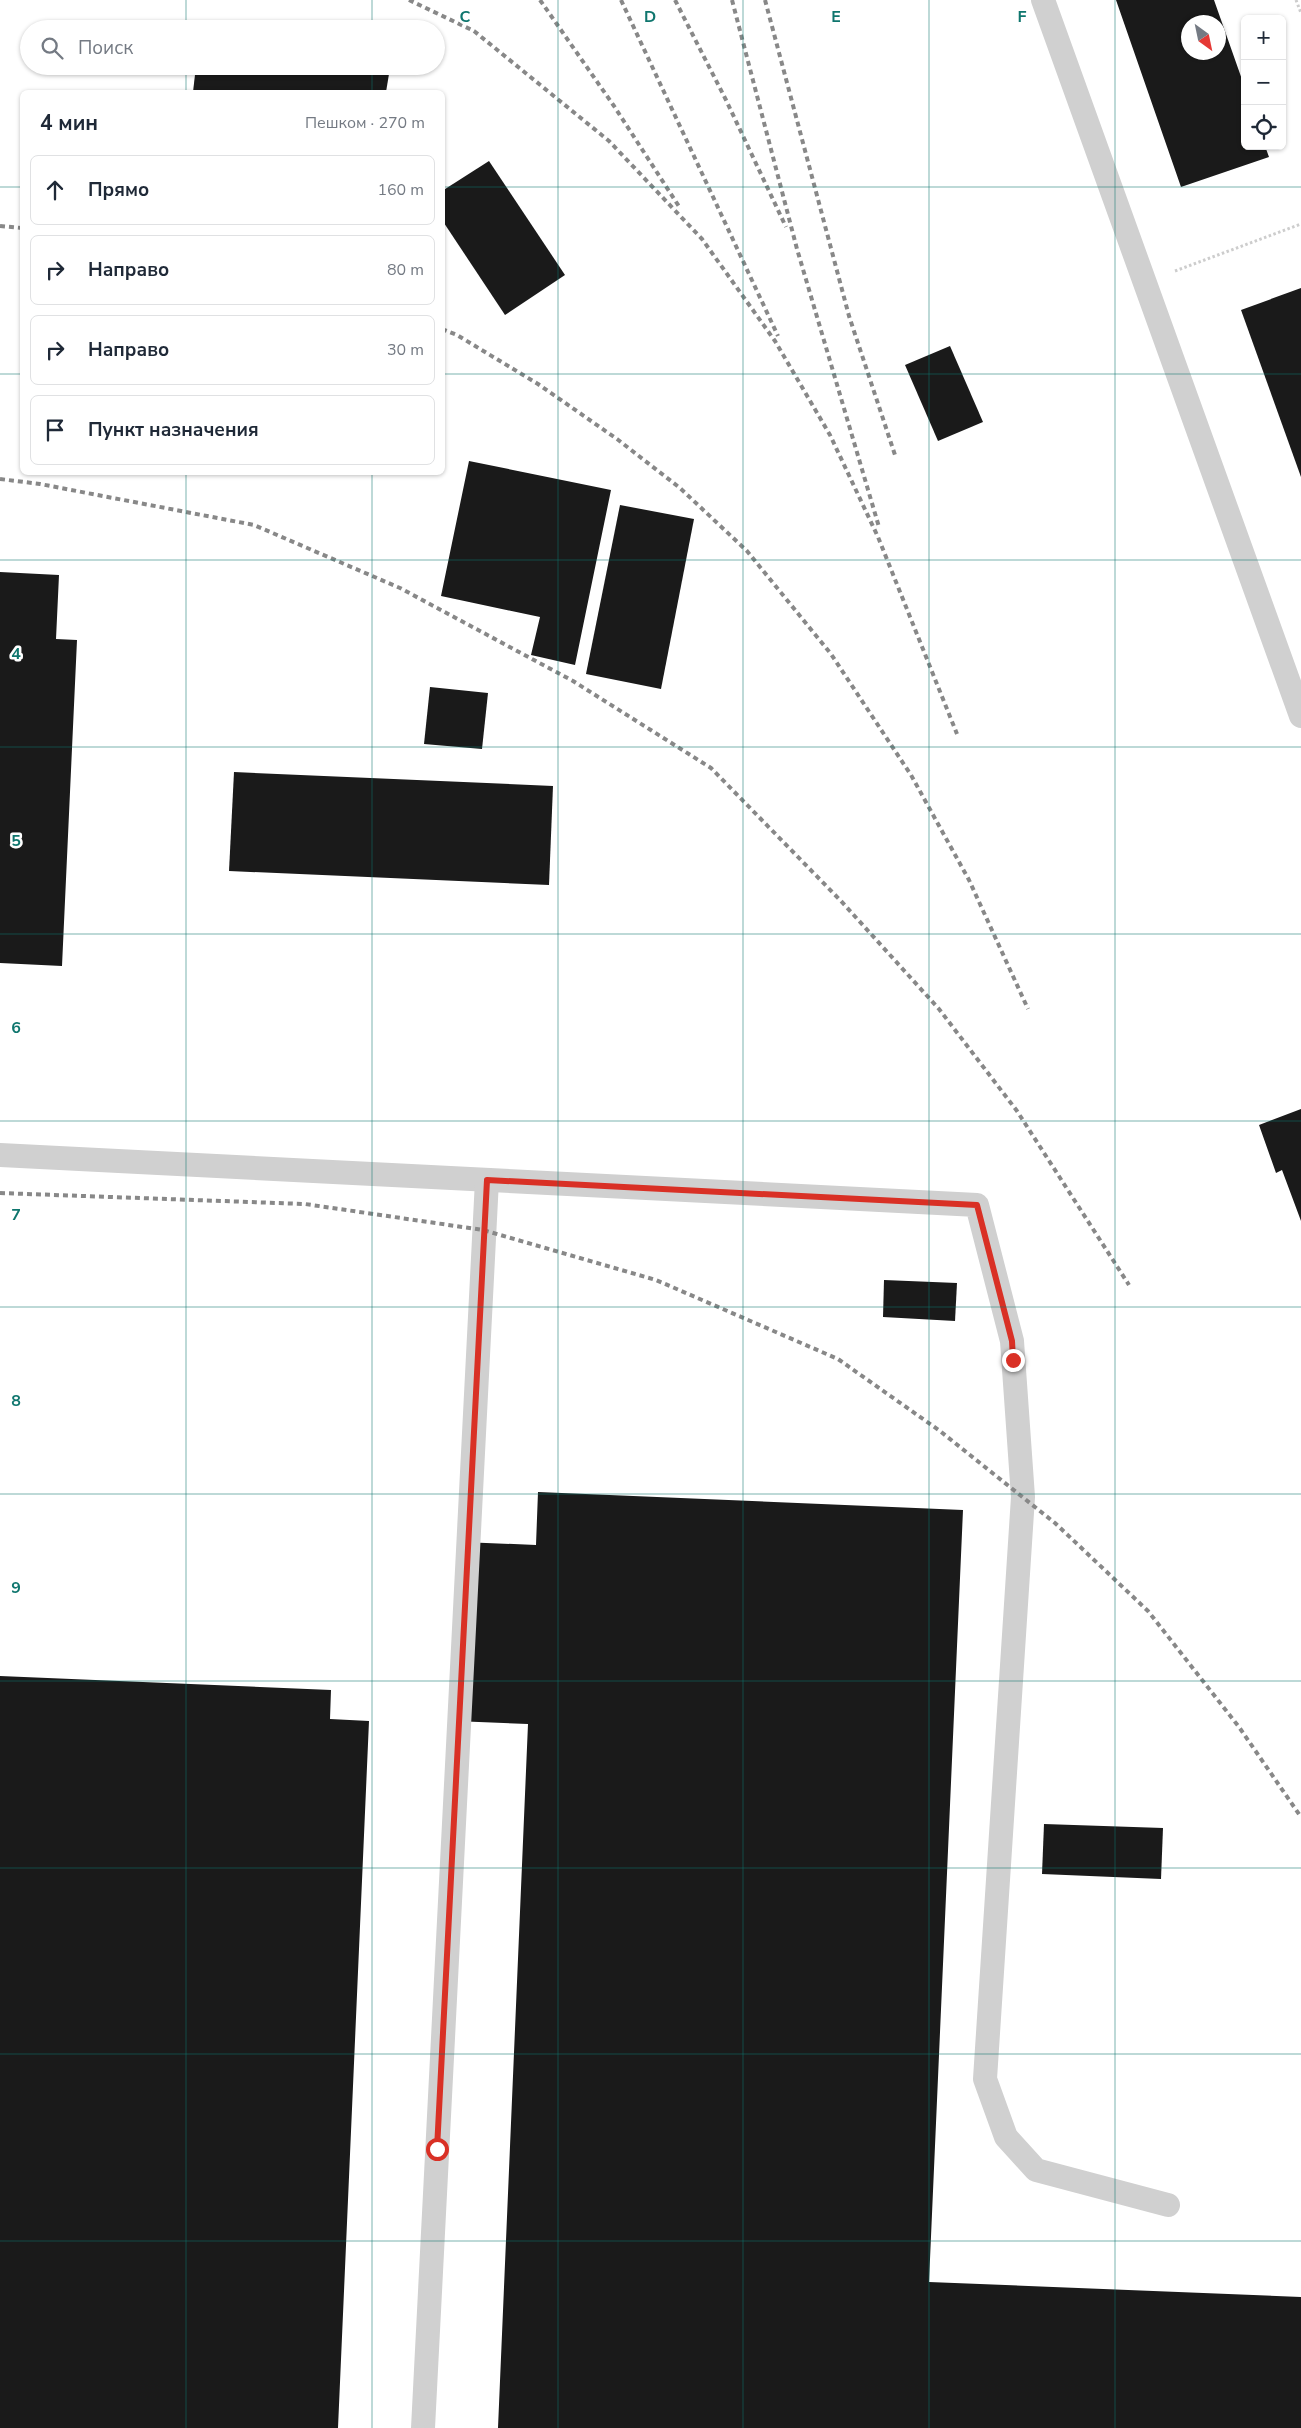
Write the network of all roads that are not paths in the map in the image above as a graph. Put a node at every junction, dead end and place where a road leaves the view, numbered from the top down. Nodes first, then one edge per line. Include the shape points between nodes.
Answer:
1 (1043, 0) edge
2 (1301, 716) edge
3 (0, 1155) edge
4 (487, 1180) junction
5 (1168, 2205) dead end
6 (423, 2428) edge

1 - 2 lane
3 - 4 lane
4 - 5 lane via 977,1205 1012,1341 1023,1497 985,2079 1006,2137 1036,2170
4 - 6 lane

